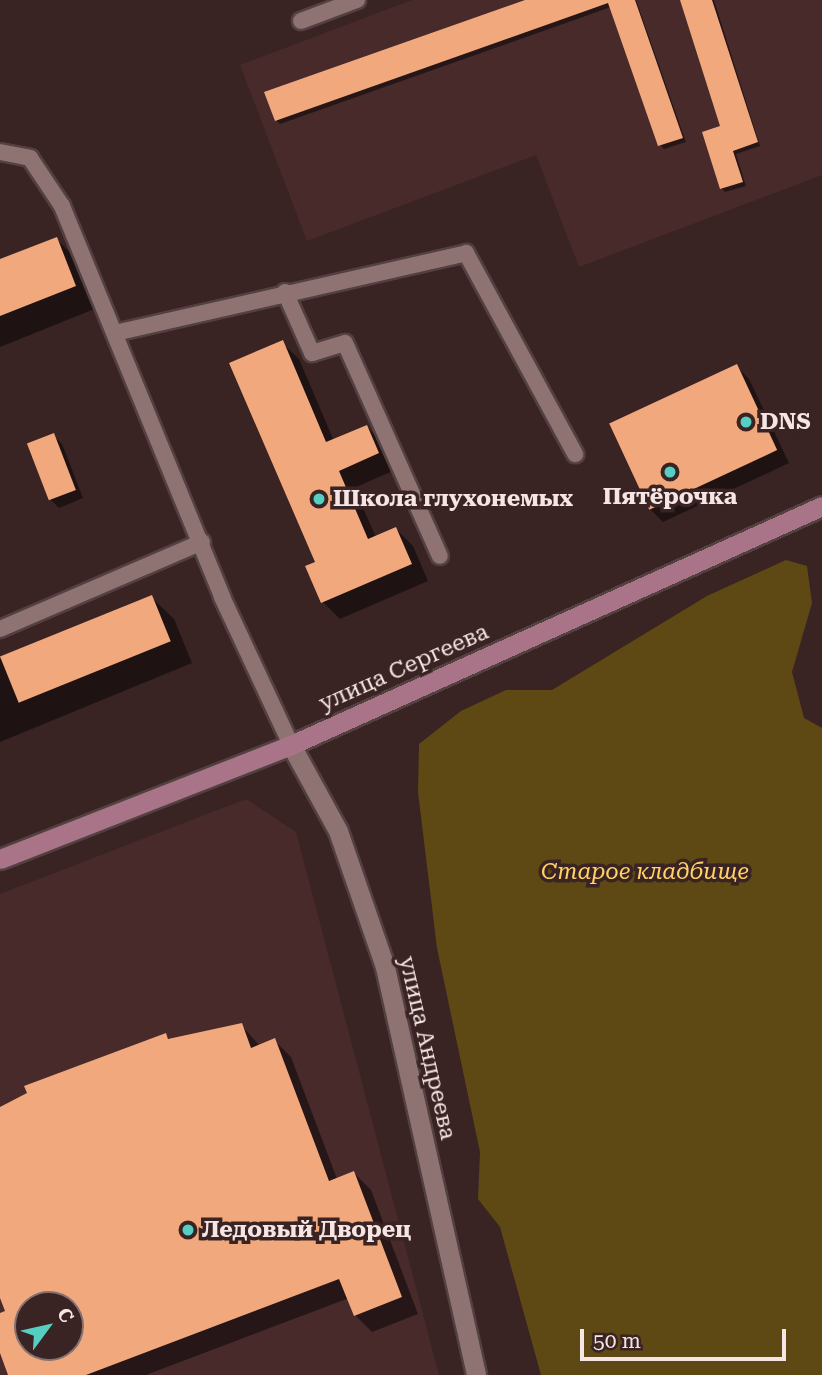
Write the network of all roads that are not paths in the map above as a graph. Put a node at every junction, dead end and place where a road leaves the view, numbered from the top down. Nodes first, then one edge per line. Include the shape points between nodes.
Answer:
1 (357, 0) edge
2 (302, 22) dead end
3 (0, 152) edge
4 (285, 292) junction
5 (116, 333) junction
6 (575, 454) dead end
7 (822, 506) edge
8 (202, 542) junction
9 (440, 556) dead end
10 (0, 629) edge
11 (291, 745) junction
12 (0, 859) edge
13 (475, 1375) edge

1 - 2 lane
3 - 5 lane via 30,158 62,206
4 - 5 lane
4 - 6 lane via 466,253
4 - 9 lane via 312,353 345,343
5 - 8 lane
7 - 11 main road, улица Сергеева
8 - 10 lane
8 - 11 lane
11 - 12 main road, улица Сергеева
11 - 13 street, улица Андреева via 338,831 385,967

